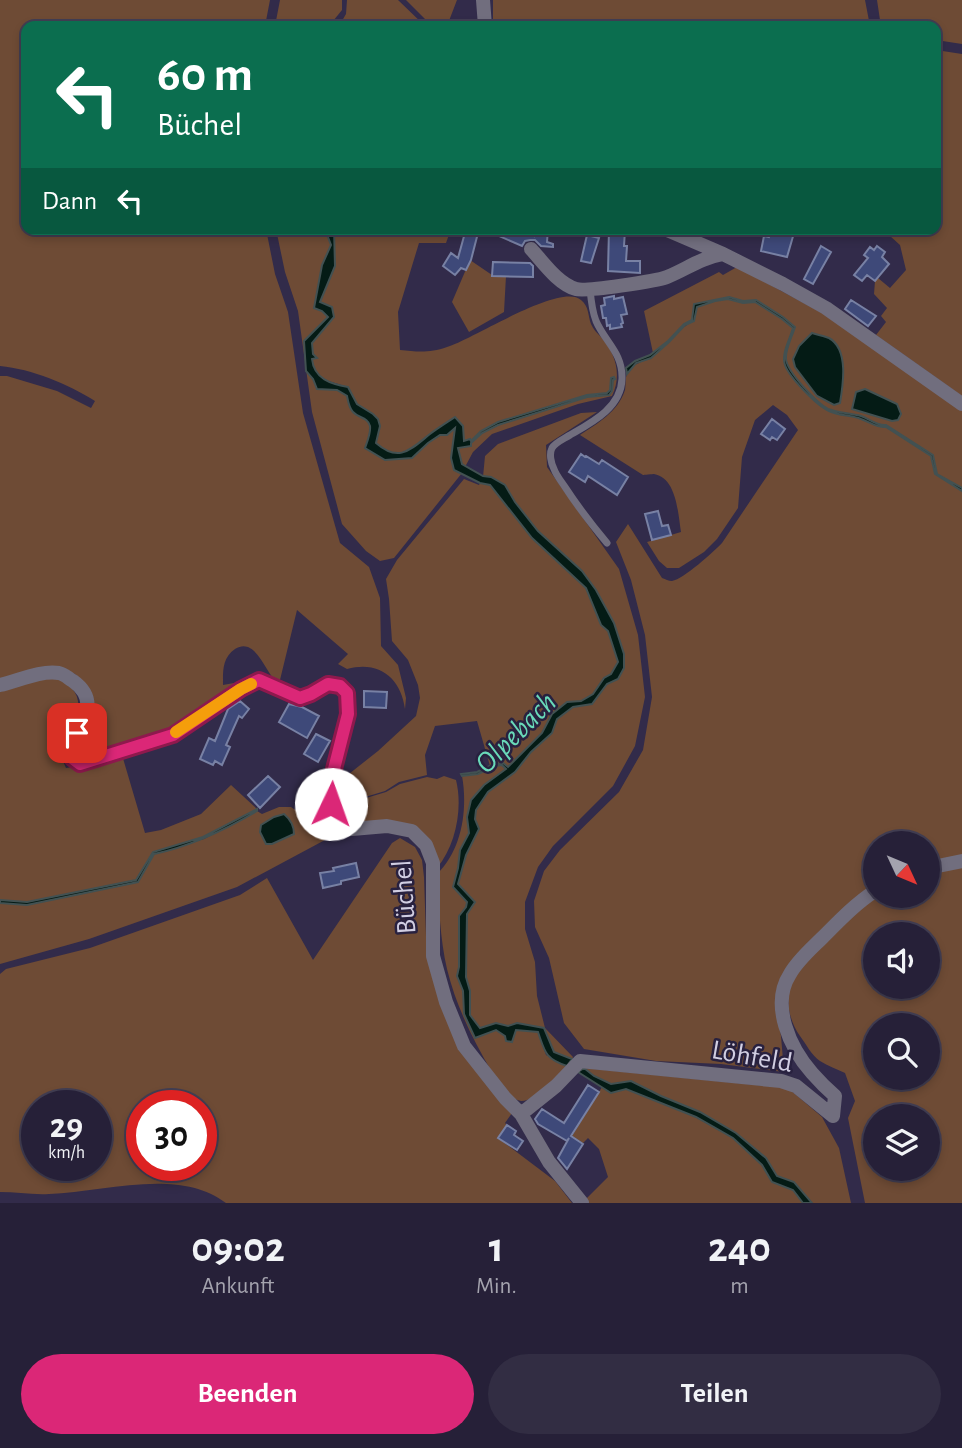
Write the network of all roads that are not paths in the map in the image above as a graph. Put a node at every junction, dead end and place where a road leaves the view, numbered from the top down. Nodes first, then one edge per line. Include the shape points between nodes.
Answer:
1 (483, 0) edge
2 (485, 21) edge
3 (679, 235) edge
4 (531, 249) dead end
5 (723, 254) junction
6 (590, 288) junction
7 (962, 404) edge
8 (607, 543) dead end
9 (0, 685) edge
10 (962, 861) edge
11 (940, 866) edge
12 (863, 900) edge
13 (521, 1114) junction
14 (582, 1203) edge

1 - 2 street
3 - 5 street
4 - 6 street via 559,279 578,290
5 - 6 street via 649,282
5 - 7 street via 826,308
6 - 8 lane via 596,322 621,364 620,389 600,417 558,442 550,456 580,510
9 - 13 street, Büchel via 61,673 83,688 88,701 86,716 70,747 72,758 80,764 173,735 259,680 300,698 328,684 340,686 347,693 348,714 334,769 331,804 339,820 352,829 387,826 412,831 426,845 433,863 433,956 446,1002 464,1046
10 - 11 street
12 - 13 street, Löhfeld via 798,963 782,991 785,1027 800,1057 835,1096 832,1116 796,1086 781,1081 580,1061
13 - 14 street via 549,1162

